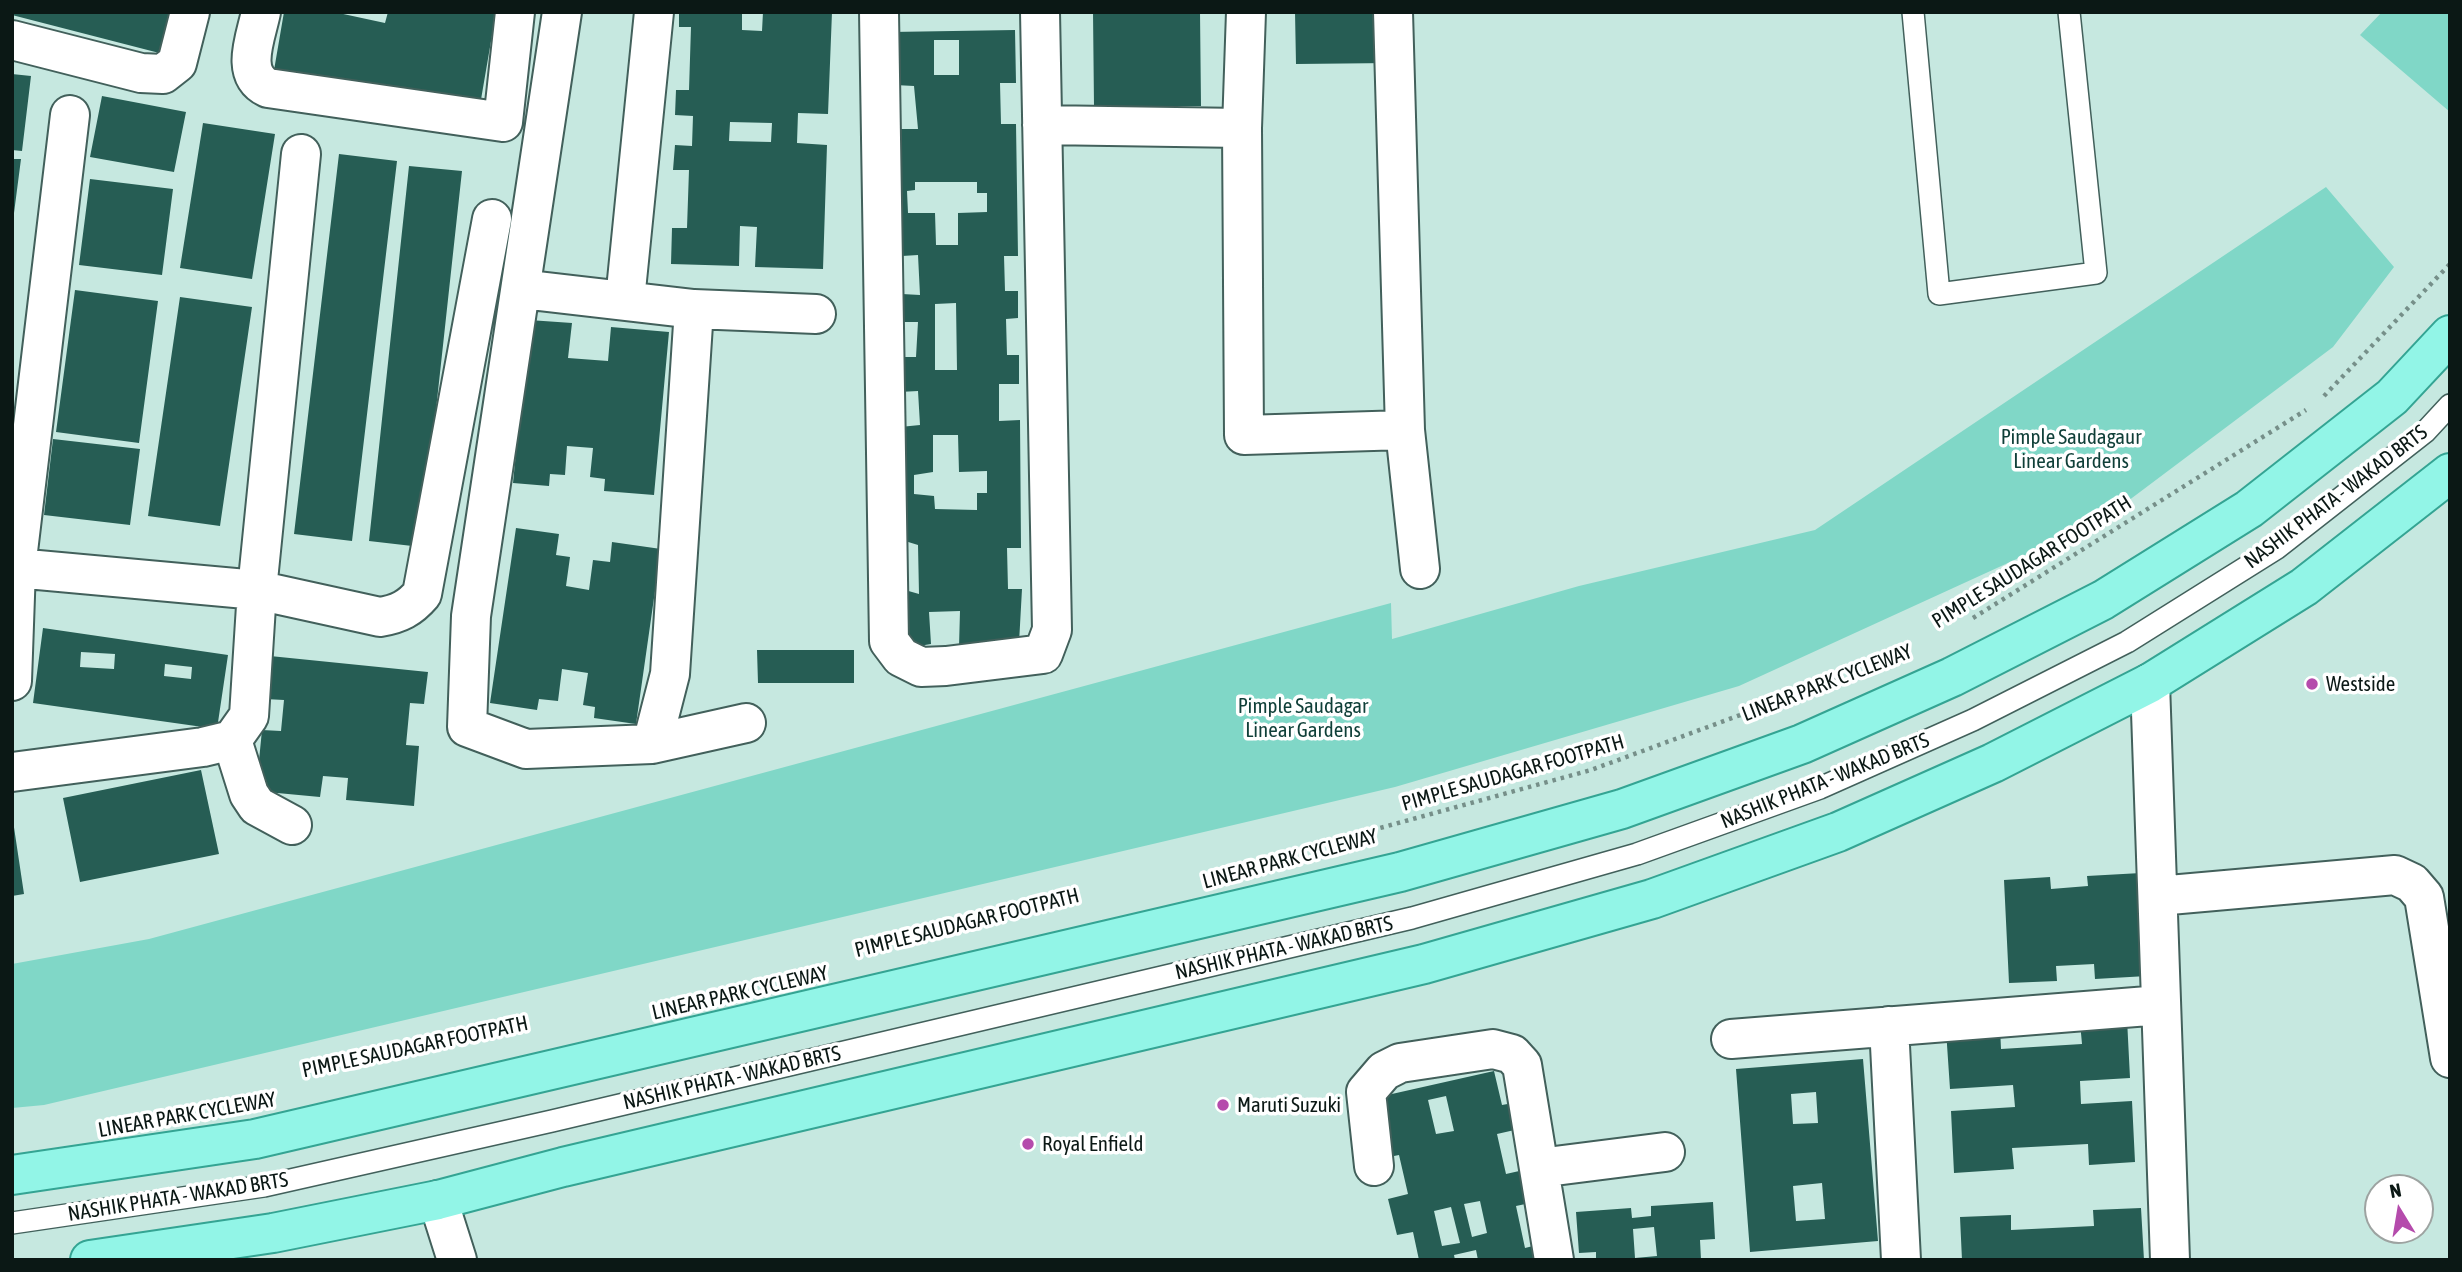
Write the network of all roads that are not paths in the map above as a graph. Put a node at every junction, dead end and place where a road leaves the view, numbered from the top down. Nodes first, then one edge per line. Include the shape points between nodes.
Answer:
1 (190, 12) edge
2 (261, 12) edge
3 (515, 12) edge
4 (562, 12) edge
5 (654, 12) edge
6 (879, 12) edge
7 (1040, 12) edge
8 (1245, 12) edge
9 (1393, 12) edge
10 (1913, 12) edge
11 (2069, 12) edge
12 (12, 40) edge
13 (71, 115) dead end
14 (1042, 125) junction
15 (1242, 128) junction
16 (301, 154) dead end
17 (492, 219) dead end
18 (521, 289) junction
19 (625, 300) junction
20 (694, 309) junction
21 (816, 314) dead end
22 (2450, 335) edge
23 (2450, 405) edge
24 (1405, 430) junction
25 (2450, 473) edge
26 (16, 568) junction
27 (1420, 569) dead end
28 (257, 590) junction
29 (12, 681) edge
30 (2150, 683) junction
31 (746, 723) dead end
32 (232, 740) junction
33 (652, 744) junction
34 (12, 772) edge
35 (292, 825) dead end
36 (2158, 896) junction
37 (2161, 1005) junction
38 (1889, 1026) junction
39 (1731, 1039) dead end
40 (2450, 1058) edge
41 (1665, 1152) dead end
42 (1374, 1166) dead end
43 (1539, 1168) junction
44 (12, 1175) edge
45 (438, 1200) junction
46 (12, 1223) edge
47 (90, 1260) edge
48 (457, 1260) edge
49 (1554, 1260) edge
50 (1901, 1260) edge
51 (2170, 1260) edge

1 - 12 street via 177,64 163,74 141,73
2 - 3 street via 250,65 255,80 268,88 503,122
4 - 18 street
5 - 19 street
6 - 14 street via 889,641 901,657 921,667 1043,654 1052,630
7 - 14 street
8 - 15 street
9 - 24 street
10 - 11 lane via 1939,293 2096,273
13 - 26 street
14 - 15 street
15 - 24 street via 1244,435
16 - 28 street
17 - 28 street via 422,594 397,614 380,617
18 - 19 street
18 - 33 street via 471,616 467,727 526,748
19 - 20 street
20 - 21 street
20 - 33 street via 670,674
22 - 44 main road via 2392,397 2249,509 2103,600 1952,677 1802,744 1622,809 1400,872 459,1093 256,1139
23 - 46 lane, NASHIK PHATA - WAKAD BRTS via 2425,432 2277,548 2127,642 1973,720 1820,788 1637,855 1412,918 264,1186
24 - 27 street
25 - 30 main road via 2305,587
26 - 28 street
26 - 29 street
28 - 32 street via 249,716
30 - 36 street
30 - 45 main road via 1993,763 1838,832 1652,900 1424,964
31 - 33 street
32 - 34 street
32 - 35 street via 257,806
36 - 37 street
36 - 40 street via 2395,875 2412,883 2424,898
37 - 38 street
37 - 51 street
38 - 39 street
38 - 50 street
41 - 43 street
42 - 43 street via 1366,1092 1384,1071 1400,1063 1493,1049 1512,1054 1522,1065
43 - 49 street
45 - 47 main road via 273,1233
45 - 48 street

